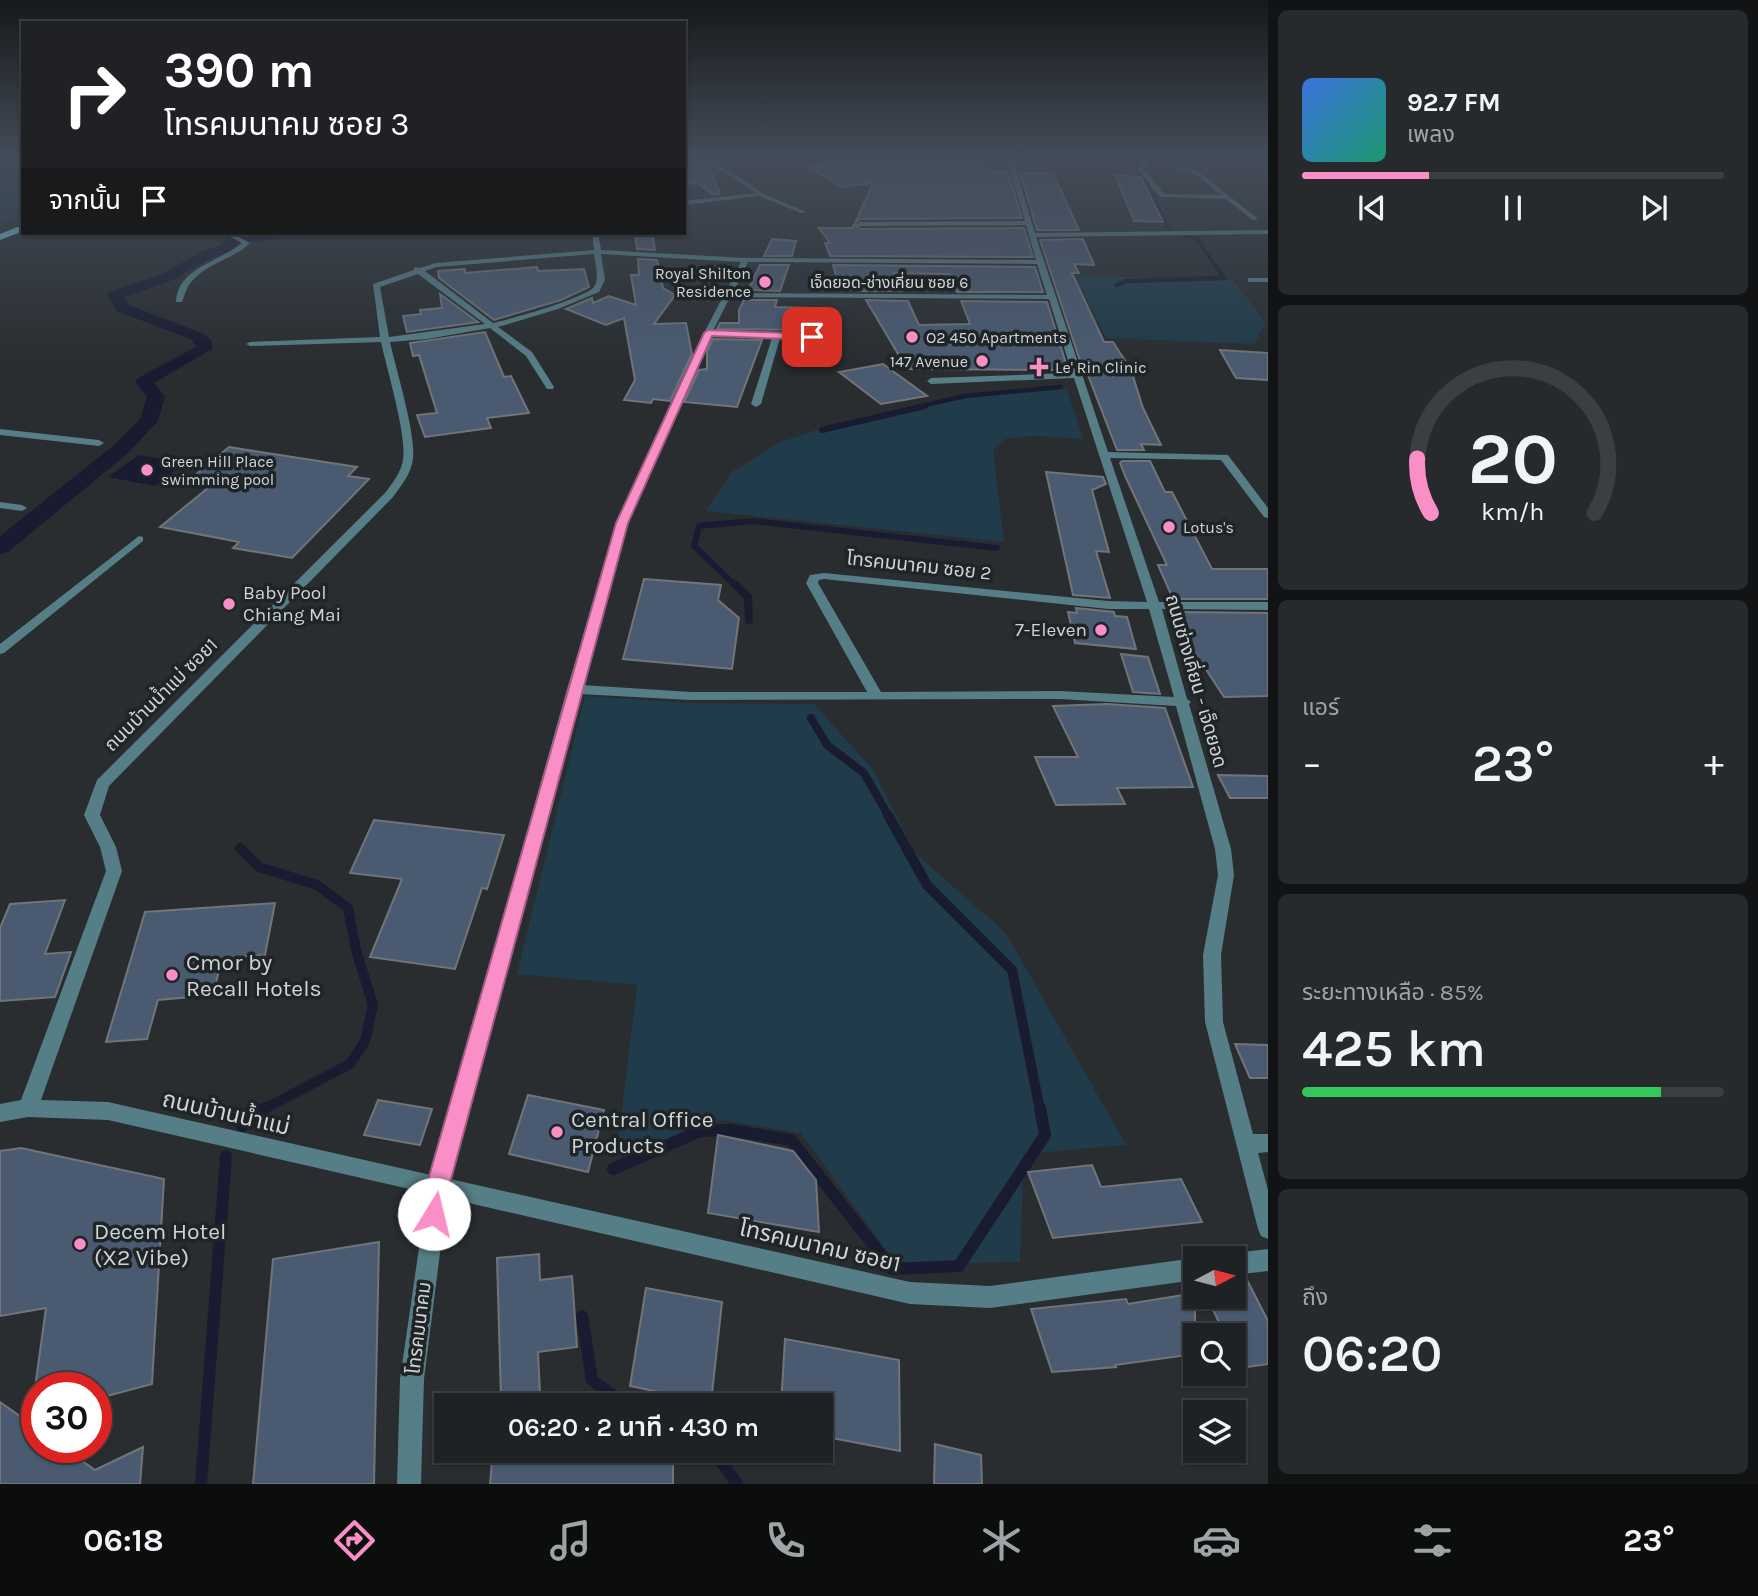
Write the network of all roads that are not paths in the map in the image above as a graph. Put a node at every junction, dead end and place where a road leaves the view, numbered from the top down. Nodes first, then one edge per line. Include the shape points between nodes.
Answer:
1 (903, 225) edge
2 (1029, 225) edge
3 (21, 229) edge
4 (1030, 229) junction
5 (1268, 232) edge
6 (232, 235) edge
7 (595, 235) edge
8 (0, 237) edge
9 (597, 252) junction
10 (746, 260) junction
11 (1040, 262) junction
12 (417, 269) junction
13 (1251, 279) dead end
14 (1268, 280) edge
15 (726, 295) junction
16 (1052, 297) junction
17 (179, 300) dead end
18 (496, 327) junction
19 (708, 333) junction
20 (777, 336) junction
21 (812, 337) dead end
22 (385, 340) junction
23 (250, 344) dead end
24 (1078, 375) junction
25 (931, 381) dead end
26 (550, 387) dead end
27 (756, 404) dead end
28 (0, 432) edge
29 (99, 443) dead end
30 (1105, 455) junction
31 (0, 505) edge
32 (22, 508) dead end
33 (1268, 514) edge
34 (139, 539) dead end
35 (1268, 606) edge
36 (1155, 607) junction
37 (0, 650) edge
38 (574, 689) junction
39 (876, 695) junction
40 (1184, 702) junction
41 (28, 1108) junction
42 (0, 1113) edge
43 (1268, 1143) edge
44 (1245, 1144) junction
45 (438, 1187) junction
46 (1268, 1229) edge
47 (1268, 1260) edge
48 (1246, 1263) edge
49 (1183, 1271) edge
50 (409, 1484) edge

1 - 4 street
2 - 4 street, ถนนช่างเคี่ยน - เจ็ดยอด
3 - 8 main road
4 - 5 street
4 - 11 street, ถนนช่างเคี่ยน - เจ็ดยอด
6 - 17 street via 247,243 195,273 181,288
7 - 9 street
9 - 10 street, ถนนบ้านน้ำแม่ ซอย1
9 - 12 street, ถนนบ้านน้ำแม่ ซอย1
9 - 18 street via 601,280 596,290
10 - 11 street, ถนนบ้านน้ำแม่ ซอย1
10 - 15 street, โทรคมนาคม
11 - 16 street, ถนนช่างเคี่ยน - เจ็ดยอด
12 - 18 street
12 - 22 street, ถนนบ้านน้ำแม่ ซอย1 via 376,286
13 - 14 street
15 - 16 street, เจ็ดยอด-ช่างเคี่ยน ซอย 6
15 - 19 street, โทรคมนาคม
16 - 24 street, ถนนช่างเคี่ยน - เจ็ดยอด
18 - 22 street
18 - 26 street via 529,354
19 - 20 street
19 - 38 street, โทรคมนาคม via 622,523
20 - 21 street
20 - 27 street
22 - 23 street
22 - 41 street, ถนนบ้านน้ำแม่ ซอย1 via 407,438 408,460 400,481 102,784 92,815 114,871
24 - 25 street
24 - 30 street, ถนนช่างเคี่ยน - เจ็ดยอด
28 - 29 street
30 - 33 street via 1224,457
30 - 36 street, ถนนช่างเคี่ยน - เจ็ดยอด
31 - 32 street
34 - 37 street
35 - 36 street
36 - 39 street, โทรคมนาคม ซอย 2 via 814,577 812,583
36 - 40 street, ถนนช่างเคี่ยน - เจ็ดยอด
38 - 39 street via 690,696
38 - 45 street, โทรคมนาคม
39 - 40 street via 1042,694
40 - 44 street, ถนนช่างเคี่ยน - เจ็ดยอด via 1223,849 1226,875 1212,955 1214,1022
41 - 42 street, ถนนบ้านน้ำแม่
41 - 45 street, ถนนบ้านน้ำแม่ via 108,1111
43 - 44 street
44 - 46 street, ถนนช่างเคี่ยน - เจ็ดยอด
45 - 49 street, โทรคมนาคม ซอย1 via 910,1293 990,1297
45 - 50 street, โทรคมนาคม via 412,1379
47 - 48 street

